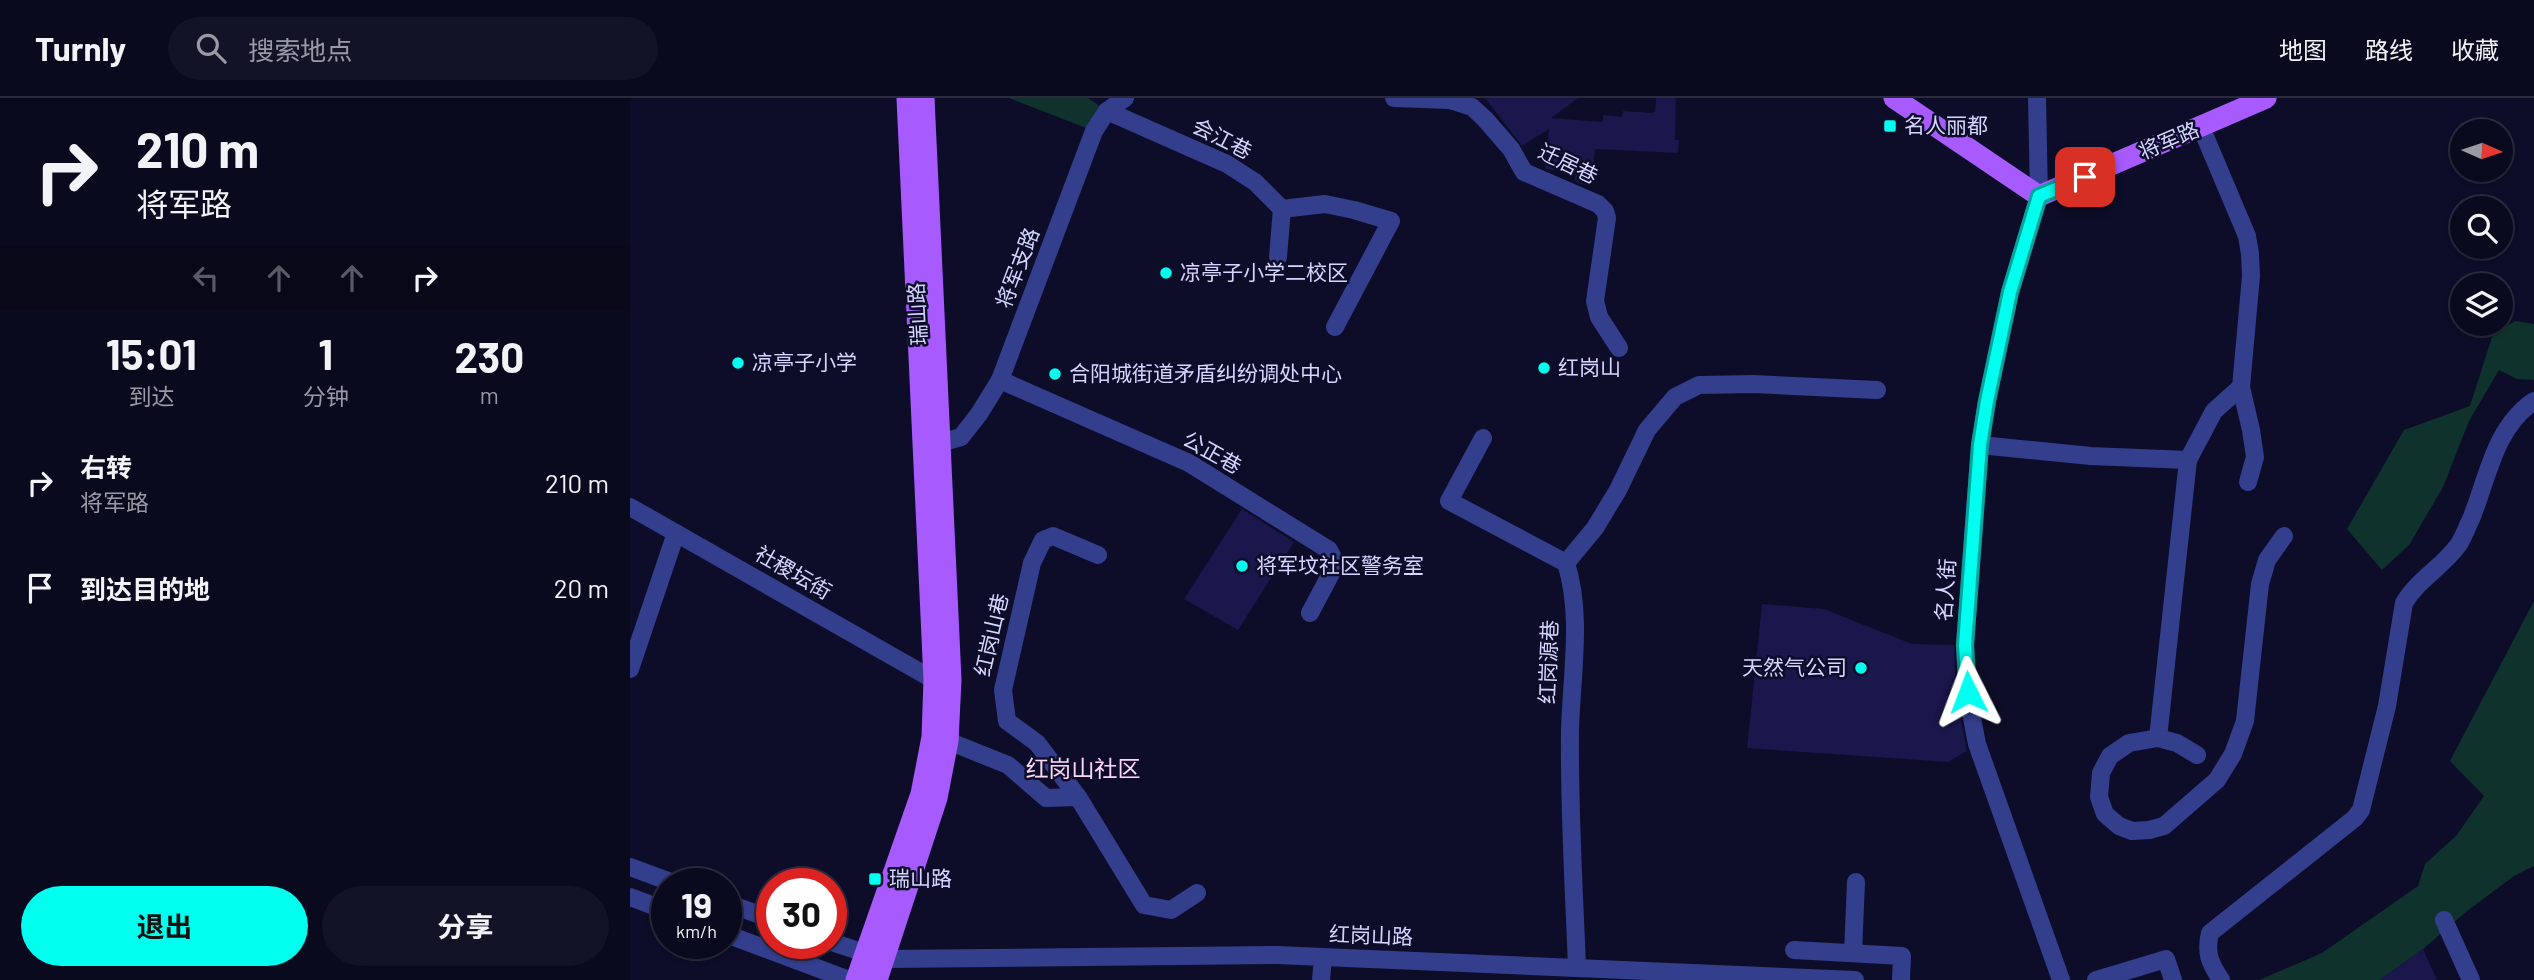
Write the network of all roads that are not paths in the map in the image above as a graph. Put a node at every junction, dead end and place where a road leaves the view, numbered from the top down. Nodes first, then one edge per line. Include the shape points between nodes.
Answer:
1 (907, 98) edge
2 (924, 98) edge
3 (1125, 98) edge
4 (1394, 98) edge
5 (1894, 98) edge
6 (2037, 98) edge
7 (2266, 98) edge
8 (1107, 111) junction
9 (2201, 127) junction
10 (2039, 196) junction
11 (1282, 209) junction
12 (1278, 257) dead end
13 (1335, 327) dead end
14 (1619, 348) dead end
15 (1000, 380) junction
16 (2241, 387) junction
17 (1877, 390) dead end
18 (2534, 401) edge
19 (1483, 438) dead end
20 (940, 443) junction
21 (1980, 445) junction
22 (2188, 460) junction
23 (2248, 482) dead end
24 (630, 507) edge
25 (676, 533) junction
26 (2284, 536) dead end
27 (1098, 555) dead end
28 (1566, 563) junction
29 (1310, 612) dead end
30 (630, 669) edge
31 (934, 680) junction
32 (2158, 738) junction
33 (948, 741) junction
34 (2197, 755) dead end
35 (1077, 797) junction
36 (630, 867) edge
37 (651, 875) edge
38 (1856, 882) dead end
39 (1197, 893) dead end
40 (631, 902) edge
41 (651, 907) edge
42 (2444, 920) dead end
43 (742, 939) edge
44 (847, 947) edge
45 (1794, 950) dead end
46 (1853, 953) junction
47 (875, 957) junction
48 (1323, 958) junction
49 (1577, 967) junction
50 (849, 980) edge
51 (856, 980) edge
52 (877, 980) edge
53 (1321, 980) edge
54 (1856, 980) edge
55 (1901, 980) edge
56 (2061, 980) edge
57 (2095, 980) edge
58 (2173, 980) edge
59 (2221, 980) edge
60 (2471, 980) edge

1 - 31 main road, 瑞山路
2 - 20 main road, 瑞山路
3 - 8 street, 将军支路
4 - 14 street, 迁居巷 via 1450,100 1472,107 1511,149 1524,172 1605,211 1595,301 1599,317
5 - 10 main road
6 - 10 street, 名人街
7 - 9 main road, 将军路
8 - 11 street, 会江巷 via 1227,164 1255,182
8 - 15 street, 将军支路 via 1094,131
9 - 10 main road, 将军路
9 - 16 street via 2247,236 2250,254
10 - 21 street, 名人街 via 2010,292
11 - 12 street
11 - 13 street via 1325,204 1391,221
15 - 20 street, 将军支路 via 961,437
15 - 29 street, 公正巷 via 1189,463 1329,551 1336,564
16 - 22 street via 2214,411
16 - 23 street via 2255,457
17 - 28 street via 1699,385 1675,397 1647,430 1595,528
18 - 59 street via 2509,425 2496,447 2461,542 2404,603 2387,706 2361,810 2210,933 2206,949
19 - 28 street via 1449,500
20 - 33 main road, 瑞山路 via 951,680
21 - 22 street
21 - 56 street, 名人街 via 1965,645 1968,692 1977,744
22 - 32 street
24 - 25 street, 社稷坛街
25 - 30 street
25 - 31 street, 社稷坛街
26 - 32 street via 2267,560 2260,584 2245,721 2233,754 2217,780 2164,826 2132,831 2105,814 2099,797 2101,773 2110,756 2129,743
27 - 35 street, 红岗山巷 via 1053,536 1044,540 1031,563 1003,690 1007,721 1037,743
28 - 49 street, 红岗源巷 via 1574,618 1570,792
31 - 47 main road, 瑞山路 via 932,737 921,794
32 - 34 street
33 - 35 street via 1008,765 1046,798
33 - 47 main road, 瑞山路 via 937,798
35 - 39 street, 红岗山巷 via 1144,905 1171,910
36 - 37 street
38 - 46 street
40 - 41 street
42 - 60 street
43 - 50 street
44 - 47 street
45 - 46 street
46 - 55 street via 1902,956
47 - 48 street, 红岗山路
47 - 51 main road, 瑞山路
47 - 52 main road, 瑞山路
48 - 49 street, 红岗山路
48 - 53 street
49 - 54 street, 红岗山路
57 - 58 street via 2166,959

